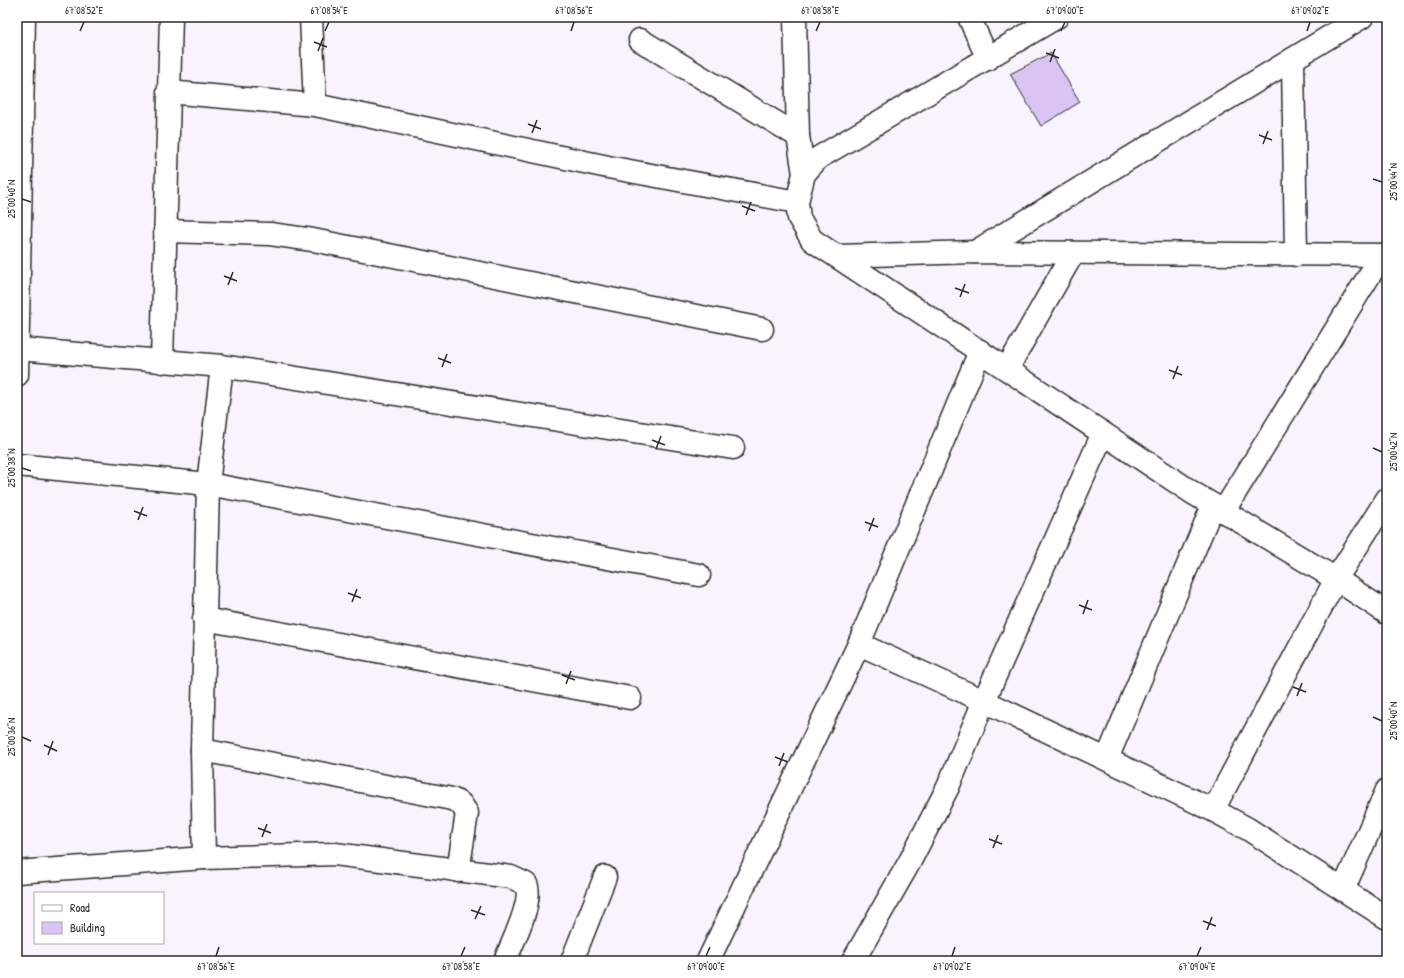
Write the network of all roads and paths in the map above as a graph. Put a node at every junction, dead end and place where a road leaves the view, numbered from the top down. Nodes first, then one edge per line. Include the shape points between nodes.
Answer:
1 (24, 17) edge
2 (171, 17) edge
3 (311, 17) edge
4 (795, 17) edge
5 (970, 17) edge
6 (1058, 17) edge
7 (1362, 17) edge
8 (640, 40) dead end
9 (988, 59) junction
10 (1293, 59) junction
11 (168, 92) junction
12 (315, 105) junction
13 (798, 136) junction
14 (804, 174) junction
15 (797, 202) junction
16 (165, 231) junction
17 (975, 252) junction
18 (1073, 253) junction
19 (1296, 255) junction
20 (1384, 255) edge
21 (837, 256) junction
22 (762, 330) dead end
23 (18, 349) edge
24 (980, 351) junction
25 (162, 362) junction
26 (222, 366) junction
27 (1007, 370) junction
28 (17, 375) edge
29 (1103, 433) junction
30 (733, 448) dead end
31 (17, 465) edge
32 (208, 484) junction
33 (1387, 499) edge
34 (1218, 509) junction
35 (699, 575) dead end
36 (1336, 579) junction
37 (1387, 613) edge
38 (204, 619) junction
39 (859, 644) junction
40 (630, 698) dead end
41 (984, 701) junction
42 (202, 750) junction
43 (1107, 759) junction
44 (1387, 790) edge
45 (1213, 810) junction
46 (204, 858) junction
47 (458, 871) junction
48 (17, 872) edge
49 (605, 877) dead end
50 (1343, 890) junction
51 (1387, 918) edge
52 (505, 961) edge
53 (572, 961) edge
54 (708, 961) edge
55 (853, 961) edge

1 - 23 street
2 - 11 street
3 - 12 street
4 - 13 street
5 - 9 street
6 - 9 street
7 - 10 street
8 - 13 street
9 - 14 street via 818,158
10 - 17 street
10 - 19 street
11 - 12 street
11 - 16 street
12 - 15 street via 608,167
13 - 14 street
14 - 15 street
15 - 21 street via 799,218 812,240
16 - 22 street via 270,234 313,240
16 - 25 street
17 - 18 street
17 - 21 street
18 - 19 street
18 - 27 street
19 - 20 street
20 - 34 street
21 - 24 street
23 - 25 street
23 - 28 street
24 - 27 street
24 - 39 street
25 - 26 street
26 - 30 street
26 - 32 street
27 - 29 street
29 - 34 street
29 - 41 street
31 - 32 street
32 - 35 street
32 - 38 street
33 - 36 street
34 - 36 street
34 - 43 street
36 - 37 street
36 - 45 street
38 - 40 street
38 - 42 street
39 - 41 street
39 - 54 street
41 - 43 street
41 - 55 street via 948,787 910,863
42 - 46 street
42 - 47 street via 452,800 461,804 467,813
43 - 45 street
44 - 50 street
45 - 50 street via 1248,829
46 - 47 street via 335,854
46 - 48 street
47 - 52 street via 511,877 526,884 527,902
49 - 53 street
50 - 51 street

